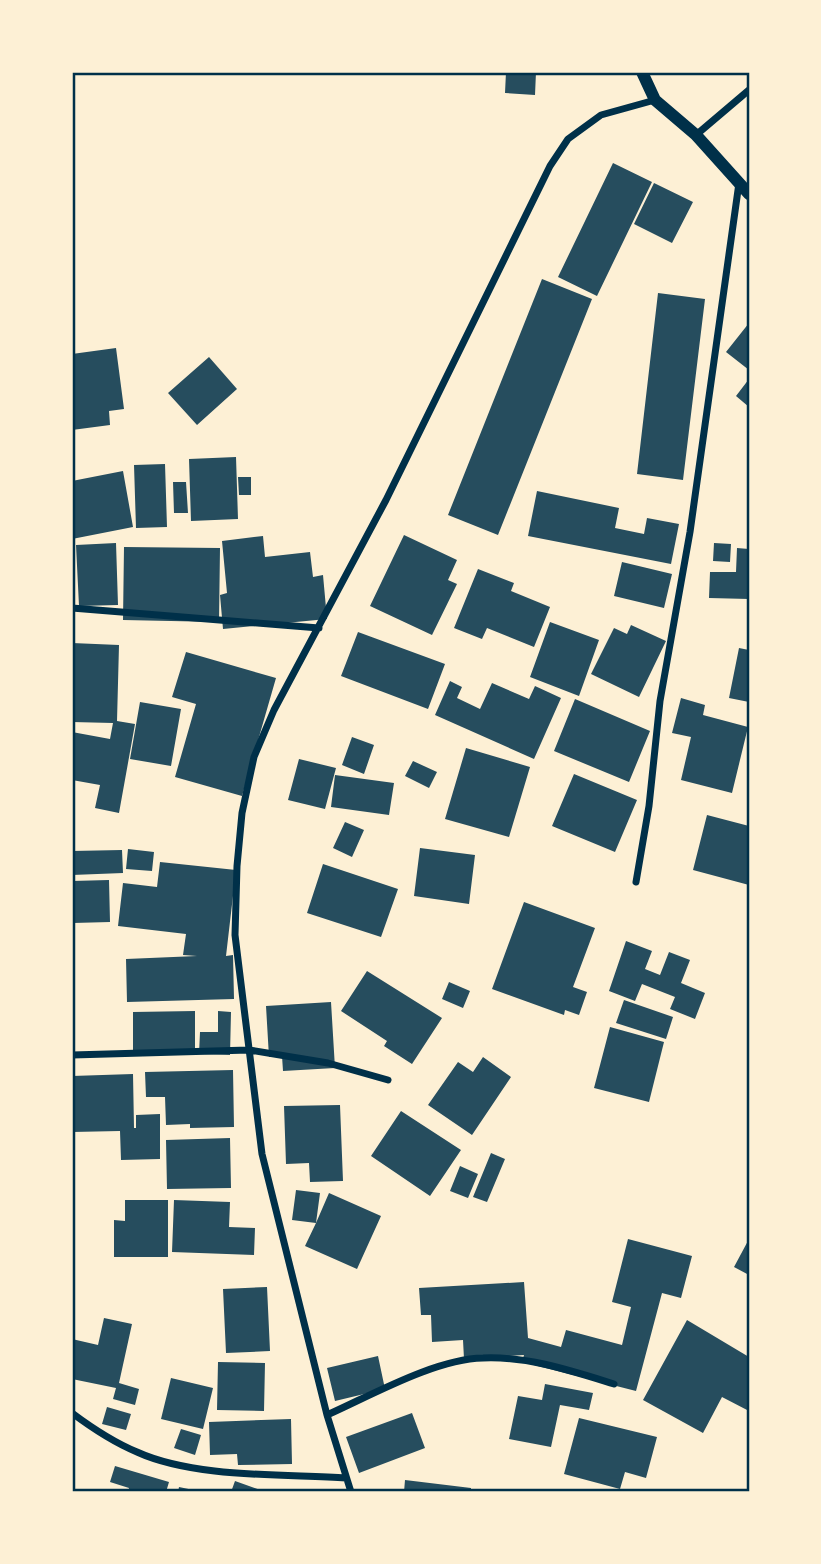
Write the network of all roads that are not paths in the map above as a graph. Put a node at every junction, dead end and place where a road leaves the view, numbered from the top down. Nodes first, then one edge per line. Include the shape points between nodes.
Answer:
1 (642, 72) edge
2 (749, 90) edge
3 (655, 100) junction
4 (696, 135) junction
5 (739, 181) junction
6 (749, 194) edge
7 (72, 608) edge
8 (319, 628) junction
9 (636, 882) dead end
10 (249, 1049) junction
11 (72, 1055) edge
12 (388, 1080) dead end
13 (614, 1384) dead end
14 (72, 1413) edge
15 (327, 1415) junction
16 (346, 1478) junction
17 (351, 1492) edge

1 - 3 street
2 - 4 street
3 - 4 street
3 - 8 street via 601,115 568,139 550,166
4 - 5 street
5 - 6 street
5 - 9 street
7 - 8 street
8 - 10 street via 274,710 254,758 242,813 235,935
10 - 11 street
10 - 12 street via 328,1063
10 - 15 street via 262,1154
13 - 15 street via 549,1364 482,1357 437,1366
14 - 16 street via 139,1453 179,1464
15 - 16 street
16 - 17 street

